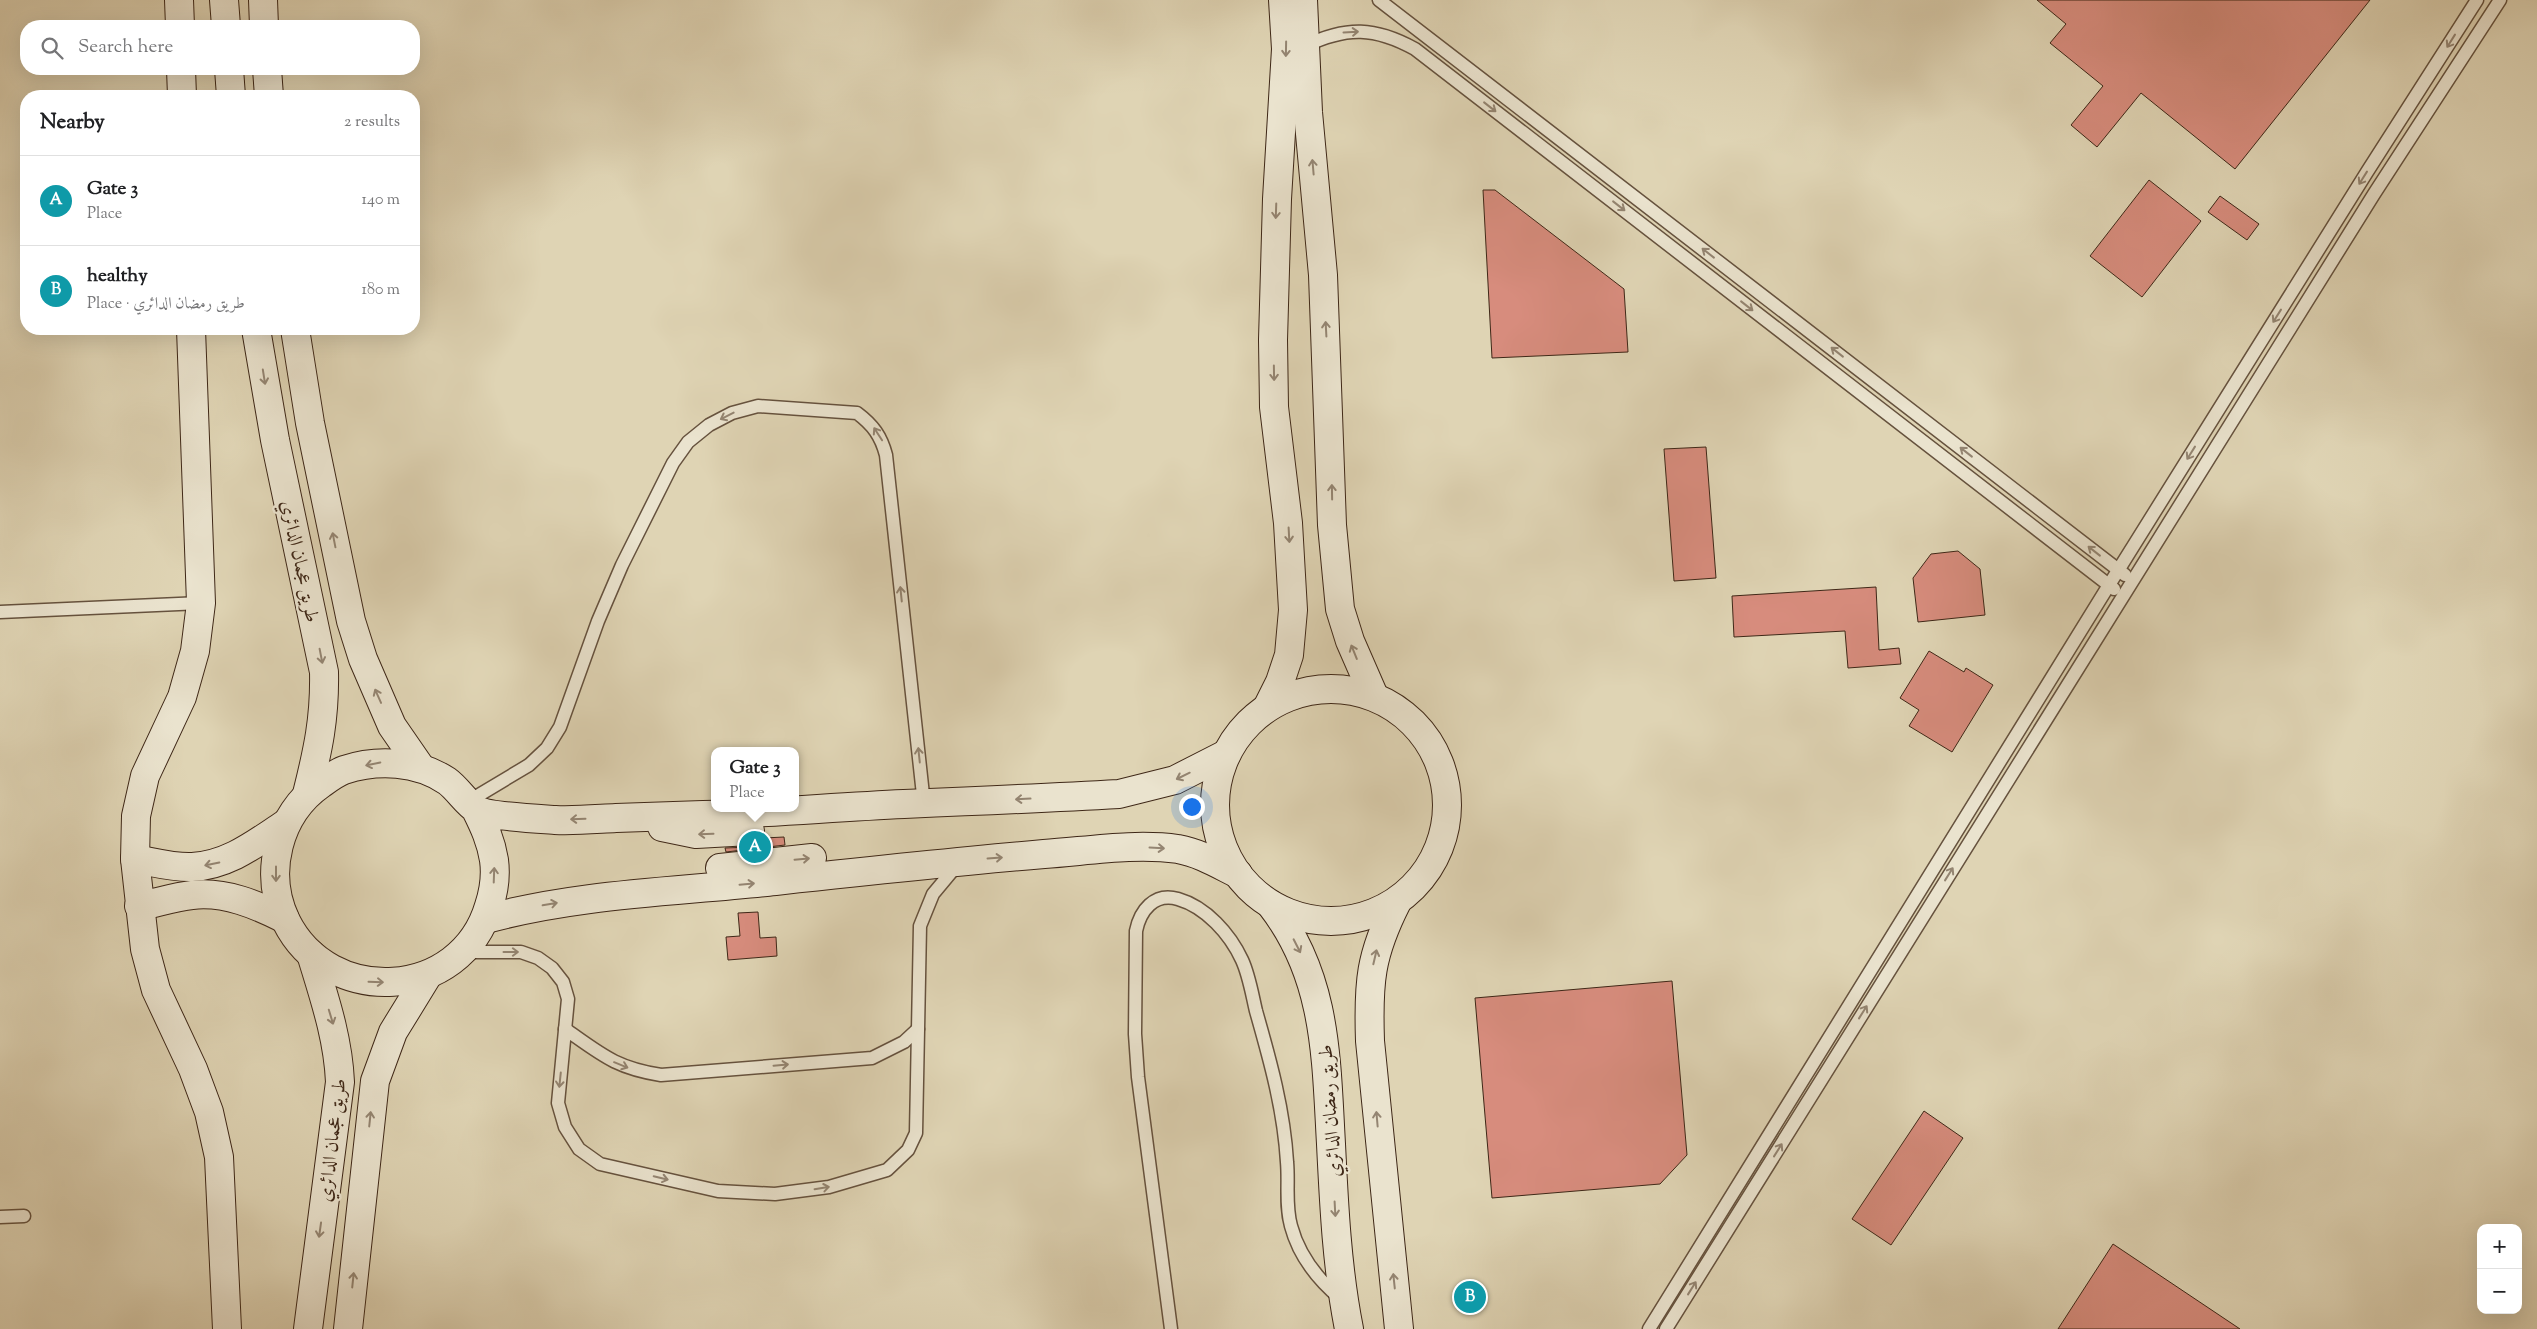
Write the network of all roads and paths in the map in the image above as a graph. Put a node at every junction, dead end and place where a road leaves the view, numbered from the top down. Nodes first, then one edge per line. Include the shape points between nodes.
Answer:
1 (179, 0) edge
2 (224, 0) edge
3 (263, 0) edge
4 (1283, 0) edge
5 (1303, 0) edge
6 (1379, 0) edge
7 (2477, 0) edge
8 (2500, 0) edge
9 (180, 20) edge
10 (226, 20) edge
11 (264, 20) edge
12 (1305, 46) junction
13 (181, 75) edge
14 (229, 75) edge
15 (267, 75) edge
16 (182, 90) edge
17 (231, 90) edge
18 (268, 90) edge
19 (191, 335) edge
20 (257, 335) edge
21 (296, 335) edge
22 (2118, 570) junction
23 (2133, 581) junction
24 (2109, 585) junction
25 (2123, 596) junction
26 (201, 604) junction
27 (0, 612) edge
28 (1374, 696) junction
29 (1268, 706) junction
30 (1226, 754) junction
31 (420, 768) junction
32 (307, 794) junction
33 (799, 794) edge
34 (711, 797) edge
35 (916, 804) junction
36 (472, 805) junction
37 (620, 818) junction
38 (285, 824) junction
39 (135, 859) junction
40 (962, 861) junction
41 (908, 865) junction
42 (1238, 874) junction
43 (618, 895) junction
44 (1398, 902) junction
45 (1271, 905) junction
46 (139, 906) junction
47 (285, 919) junction
48 (486, 919) junction
49 (462, 952) junction
50 (311, 954) junction
51 (428, 975) junction
52 (918, 1028) junction
53 (565, 1029) junction
54 (24, 1216) dead end
55 (0, 1217) edge
56 (1343, 1300) junction
57 (227, 1329) edge
58 (308, 1329) edge
59 (348, 1329) edge
60 (1171, 1329) edge
61 (1349, 1329) edge
62 (1399, 1329) edge
63 (1649, 1329) edge
64 (1666, 1329) edge

1 - 9 street
2 - 10 street
3 - 11 street
4 -> 29 street via 1286,48 1276,217 1274,407 1288,523 1293,610 1289,655
5 - 12 street
22 -> 6 lane
7 -> 22 lane
8 - 23 lane via 2374,194
12 -> 24 lane via 1326,36 1349,31 1395,38 1415,49
28 -> 12 street via 1350,641 1340,608 1332,525 1323,275
13 - 16 street
14 - 17 street
15 - 18 street
19 - 26 street
20 -> 32 street, طريق عجمان الدائري via 275,440 324,672 325,706 320,743
31 -> 21 street, طريق عجمان الدائري via 392,726 351,621 310,423
22 - 23 lane
22 - 24 lane
23 - 25 lane
24 - 25 lane
24 - 63 lane
64 -> 25 lane
26 - 27 lane
26 - 39 street via 195,651 182,696 145,776 136,816
28 - 29 street via 1338,688 1302,692
28 - 44 street via 1405,714 1429,741 1444,774 1448,810 1441,846 1424,877
29 - 30 street via 1244,728
30 -> 35 street via 1176,780 1119,794
30 - 42 street via 1216,784 1215,816 1222,846
31 -> 32 street via 380,762 341,771
31 - 36 street via 447,781
32 - 38 street
33 - 35 street via 858,794
34 - 37 street via 686,800
35 -> 36 lane via 888,465 881,437 870,422 856,413 758,406 732,413 709,425 688,442 673,464 622,564 560,727 547,748 530,765
35 -> 37 street via 846,826 705,835
37 -> 36 street via 560,820 516,817
48 -> 36 street via 494,892 495,863 489,835
38 -> 39 street via 240,854 217,864 190,868
38 -> 47 street via 276,855 276,888
39 - 46 street
40 - 41 street
40 -> 42 street via 1154,848 1203,856
40 - 52 lane via 933,894 920,926
43 -> 41 street via 684,873 764,863 850,855
43 -> 41 street via 682,905 766,900 869,885
42 - 45 street
48 -> 43 street via 524,908
44 - 45 street via 1368,917 1335,922 1302,918
62 -> 44 street via 1368,994 1374,956
45 -> 56 street, طريق رمضان الدائري via 1288,927 1304,959 1326,1047
46 - 47 street via 193,895 215,895 261,907
46 - 57 street via 145,949 156,990 193,1069 209,1112 219,1157
47 - 50 street
48 - 49 street
49 - 51 street
49 -> 53 lane via 521,952 552,968 563,982 568,999
50 -> 51 street via 337,972 366,982 398,983
50 -> 58 street, طريق عجمان الدائري via 333,1026 340,1082
59 -> 51 street, طريق عجمان الدائري via 374,1081 393,1032
53 -> 52 lane via 612,1062 634,1071 661,1076 872,1058 904,1042
53 -> 52 lane via 558,1103 565,1127 579,1149 600,1164 718,1191 775,1194 828,1187 887,1170 908,1150 916,1133
54 - 55 lane
56 - 60 lane via 1312,1270 1290,1225 1288,1161 1281,1113 1274,1074 1243,961 1227,934 1205,913 1177,899 1162,898 1149,904 1139,916 1136,931 1135,1043
56 - 61 street, طريق رمضان الدائري

